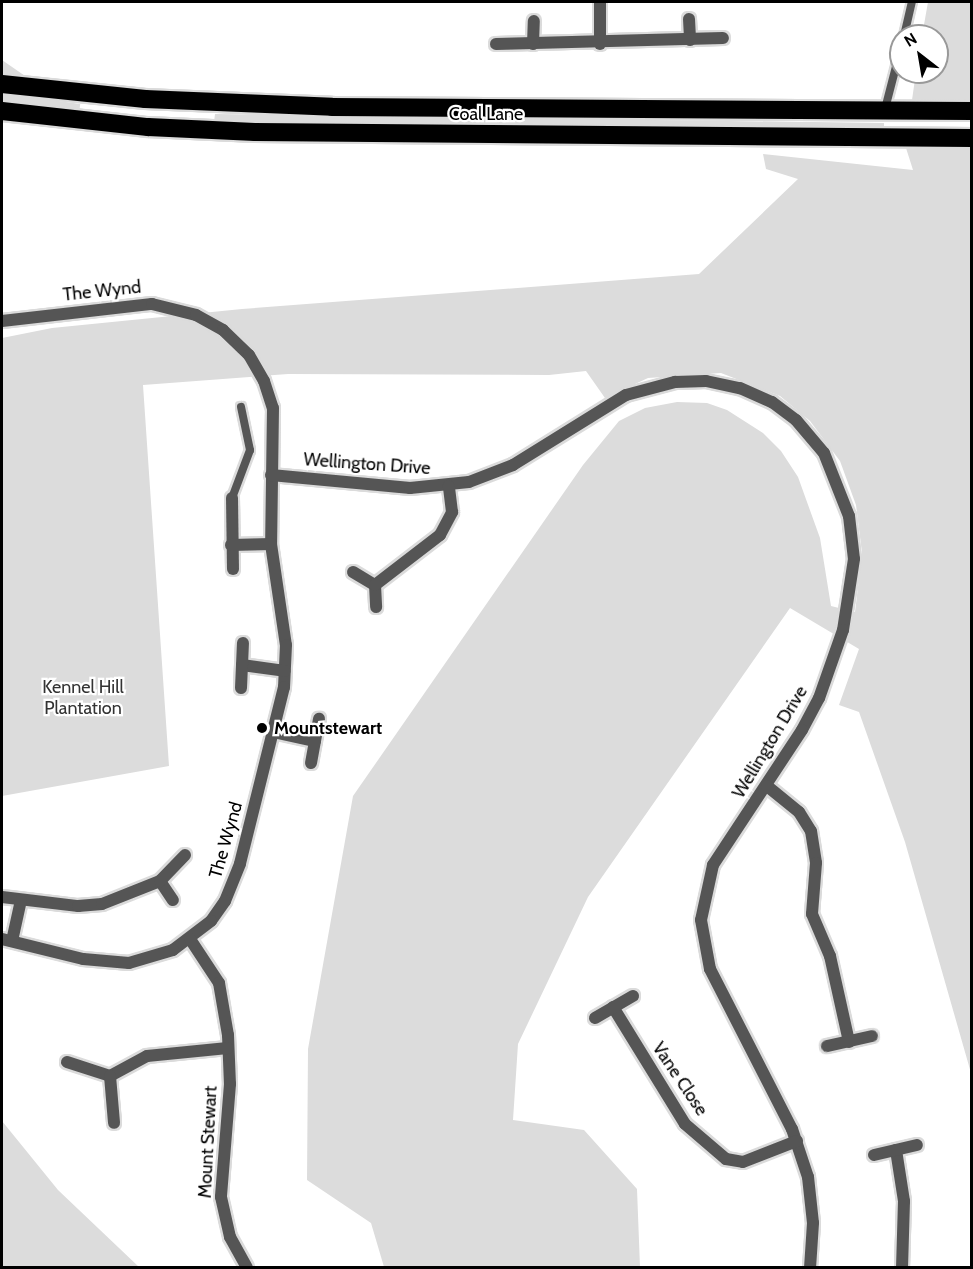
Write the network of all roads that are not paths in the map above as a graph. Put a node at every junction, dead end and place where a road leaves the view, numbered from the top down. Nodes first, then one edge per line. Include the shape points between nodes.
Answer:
1 (600, 2) edge
2 (912, 2) edge
3 (689, 19) dead end
4 (534, 21) dead end
5 (907, 24) edge
6 (723, 38) dead end
7 (690, 40) junction
8 (496, 44) dead end
9 (533, 44) junction
10 (600, 44) junction
11 (2, 84) edge
12 (892, 84) edge
13 (2, 111) edge
14 (885, 111) junction
15 (972, 111) edge
16 (972, 138) edge
17 (2, 321) edge
18 (242, 407) dead end
19 (271, 475) junction
20 (449, 486) junction
21 (232, 498) joint
22 (271, 544) junction
23 (231, 545) junction
24 (233, 569) dead end
25 (353, 572) dead end
26 (375, 585) junction
27 (376, 607) dead end
28 (243, 643) dead end
29 (242, 665) junction
30 (285, 671) junction
31 (241, 688) dead end
32 (319, 719) dead end
33 (273, 732) junction
34 (315, 741) junction
35 (311, 763) dead end
36 (767, 786) junction
37 (185, 855) dead end
38 (160, 881) junction
39 (2, 897) edge
40 (21, 900) junction
41 (173, 900) dead end
42 (190, 939) junction
43 (7, 940) edge
44 (633, 996) dead end
45 (613, 1007) junction
46 (595, 1018) dead end
47 (872, 1036) dead end
48 (849, 1042) junction
49 (827, 1046) dead end
50 (228, 1048) junction
51 (67, 1062) dead end
52 (110, 1076) junction
53 (114, 1123) dead end
54 (796, 1142) junction
55 (917, 1145) dead end
56 (896, 1150) junction
57 (874, 1155) dead end
58 (247, 1268) edge
59 (810, 1268) edge
60 (902, 1268) edge

1 - 10 street
2 - 5 lane
3 - 7 street
4 - 9 street
6 - 7 street
7 - 10 street
8 - 9 street
9 - 10 street
11 - 14 highway, Coal Lane via 145,99 320,107
12 - 14 lane
13 - 16 highway, Coal Lane via 148,127 255,132
14 - 15 highway, Coal Lane
17 - 19 street, The Wynd via 152,304 196,315 223,330 264,381 273,408
18 - 21 lane via 250,450
19 - 20 street, Wellington Drive via 410,488
19 - 22 street, The Wynd
20 - 26 street via 452,512 440,535
20 - 36 street, Wellington Drive via 513,465 626,395 675,382 706,381 740,388 772,402 796,420 824,453 849,516 854,559 852,592 819,698
21 - 23 street
22 - 23 street
22 - 30 street, The Wynd via 284,620
23 - 24 street
25 - 26 street
26 - 27 street
28 - 29 street
29 - 30 street
29 - 31 street
30 - 33 street, The Wynd
32 - 34 street
33 - 34 street
33 - 42 street, The Wynd via 234,882 211,921
34 - 35 street
36 - 48 street via 799,812 812,831 816,863 812,914 830,956
36 - 54 street, Wellington Drive via 721,850 707,881 701,920 710,969
37 - 38 street, The Wynd
38 - 40 street, The Wynd via 102,904
38 - 41 street
39 - 40 street, The Wynd
40 - 43 street, The Wynd
42 - 43 street, The Wynd via 154,958 105,963
42 - 50 street, Mount Stewart via 219,983
44 - 45 street
45 - 46 street
45 - 54 street, Vane Close via 685,1124 726,1159 743,1162
47 - 48 street
48 - 49 street
50 - 52 street via 147,1056
50 - 58 street, Mount Stewart via 229,1119 221,1197 230,1237
51 - 52 street
52 - 53 street
54 - 59 street, Wellington Drive via 808,1177 813,1223
55 - 56 street
56 - 57 street
56 - 60 street via 904,1201

